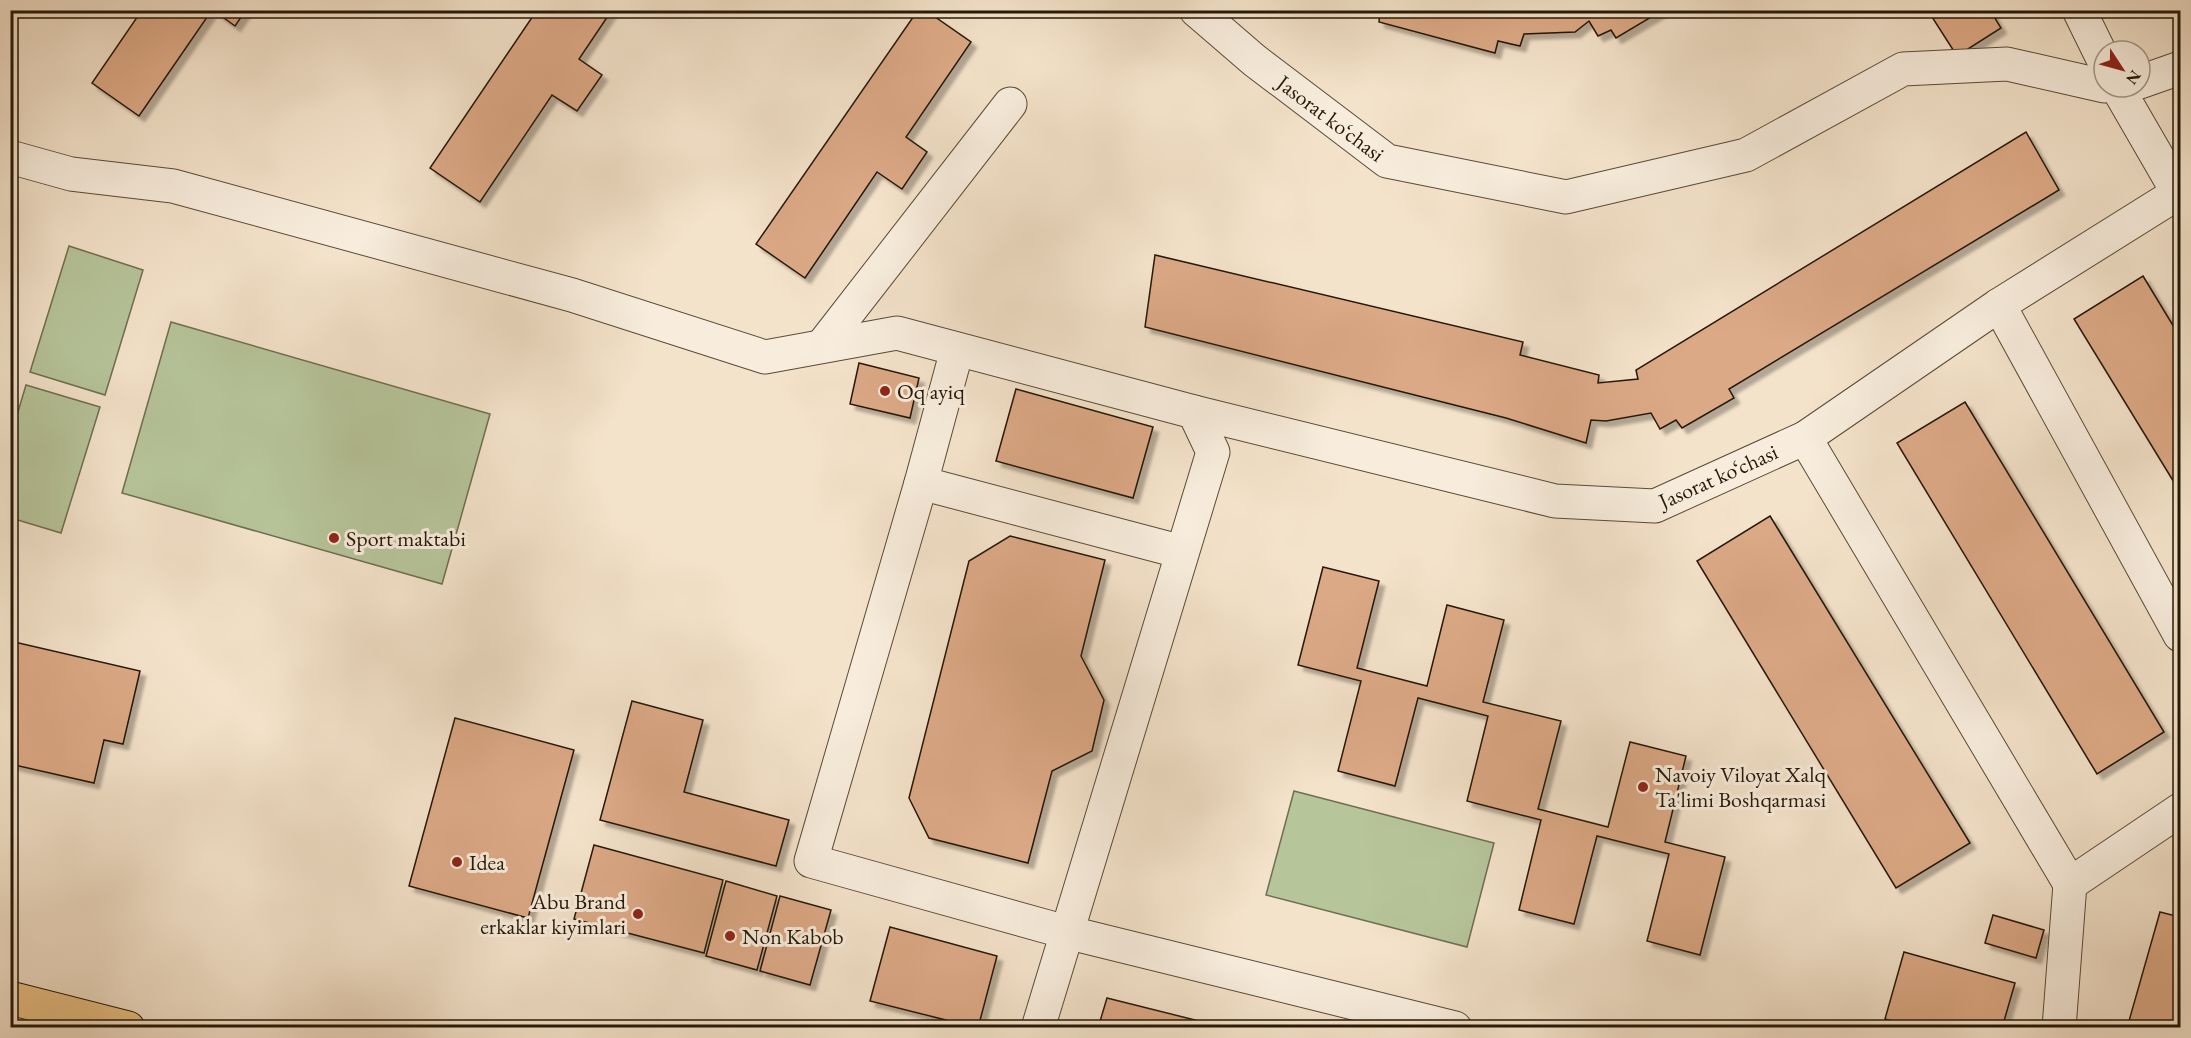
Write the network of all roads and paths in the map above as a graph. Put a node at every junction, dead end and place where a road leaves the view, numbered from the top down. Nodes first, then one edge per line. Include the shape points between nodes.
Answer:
1 (1196, 10) edge
2 (2079, 10) edge
3 (2094, 39) edge
4 (2181, 68) edge
5 (2152, 75) edge
6 (2092, 79) edge
7 (2126, 99) edge
8 (1010, 104) dead end
9 (10, 158) edge
10 (2180, 194) edge
11 (2000, 305) junction
12 (822, 346) junction
13 (957, 350) junction
14 (1194, 412) junction
15 (1805, 438) junction
16 (921, 483) junction
17 (1182, 552) junction
18 (2181, 635) edge
19 (2181, 810) edge
20 (2070, 884) junction
21 (1066, 932) junction
22 (10, 998) edge
23 (128, 1028) edge
24 (1038, 1028) edge
25 (1455, 1028) edge
26 (2060, 1028) edge

1 - 6 street, Jasorat ko‘chasi via 1254,60 1387,161 1566,197 1746,155 1903,69 2007,64
2 - 3 street
4 - 5 street
7 - 10 street
8 - 12 street
9 - 12 street, Jasorat ko‘chasi via 71,174 173,186 572,295 765,357
10 - 11 street, Jasorat ko‘chasi
11 - 15 street, Jasorat ko‘chasi
11 - 18 street
12 - 13 street, Jasorat ko‘chasi via 897,333
13 - 14 street, Jasorat ko‘chasi
13 - 16 street
14 - 15 street, Jasorat ko‘chasi via 1555,501 1655,506
14 - 17 street via 1213,452
15 - 20 street
16 - 17 street
16 - 21 street via 811,861
17 - 21 street
19 - 20 street
20 - 26 street
21 - 24 street
21 - 25 street
22 - 23 main road

